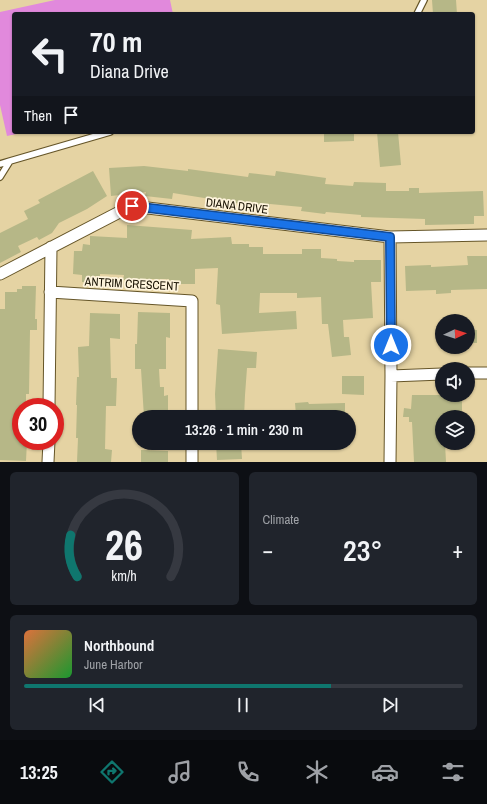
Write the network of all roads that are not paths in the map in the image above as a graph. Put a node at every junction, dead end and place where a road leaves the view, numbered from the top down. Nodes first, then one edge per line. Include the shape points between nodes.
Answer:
1 (424, 0) edge
2 (418, 12) edge
3 (103, 134) edge
4 (10, 161) junction
5 (0, 164) edge
6 (0, 177) edge
7 (487, 235) edge
8 (390, 237) junction
9 (51, 247) junction
10 (0, 274) edge
11 (50, 292) junction
12 (475, 373) edge
13 (487, 373) edge
14 (435, 374) edge
15 (391, 376) junction
16 (49, 398) edge
17 (192, 410) edge
18 (49, 450) edge
19 (192, 450) edge
20 (48, 462) edge
21 (192, 462) edge
22 (390, 462) edge

1 - 2 lane
3 - 4 lane
4 - 5 lane
4 - 6 lane
7 - 8 street, DIANA DRIVE
8 - 9 street, DIANA DRIVE via 132,206
8 - 15 street
9 - 10 street, DIANA DRIVE
9 - 11 street
11 - 16 street
11 - 17 street, ANTRIM CRESCENT via 192,301
12 - 13 street
14 - 15 street
15 - 22 street
18 - 20 street
19 - 21 street

